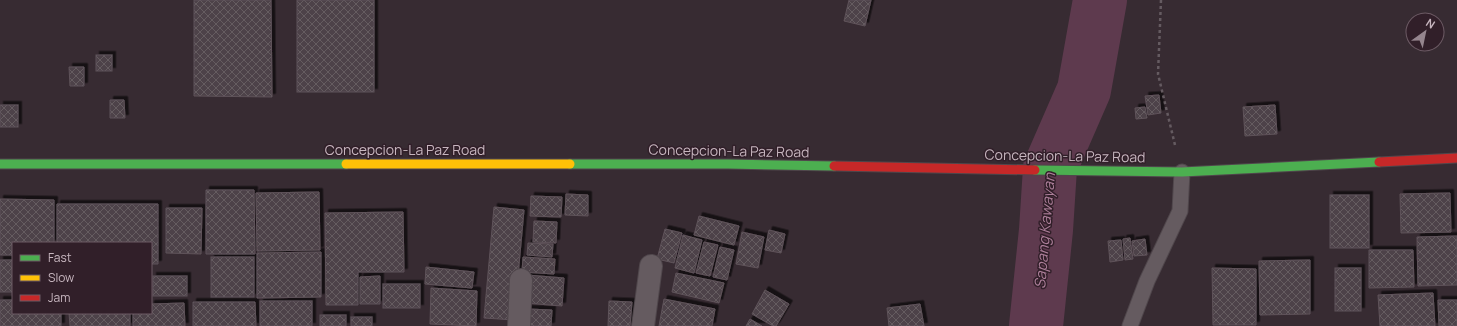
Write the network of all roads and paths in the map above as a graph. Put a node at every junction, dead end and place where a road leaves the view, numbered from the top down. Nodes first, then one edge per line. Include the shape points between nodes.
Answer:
1 (1161, 0) edge
2 (1457, 158) edge
3 (0, 164) edge
4 (1182, 172) junction
5 (651, 266) dead end
6 (521, 280) dead end
7 (519, 326) edge
8 (643, 326) edge
9 (1130, 326) edge

1 - 4 path via 1158,74
2 - 4 main road, Concepcion-La Paz Road
3 - 4 main road, Concepcion-La Paz Road via 728,164
4 - 9 lane via 1180,211 1147,281
5 - 8 street
6 - 7 street

